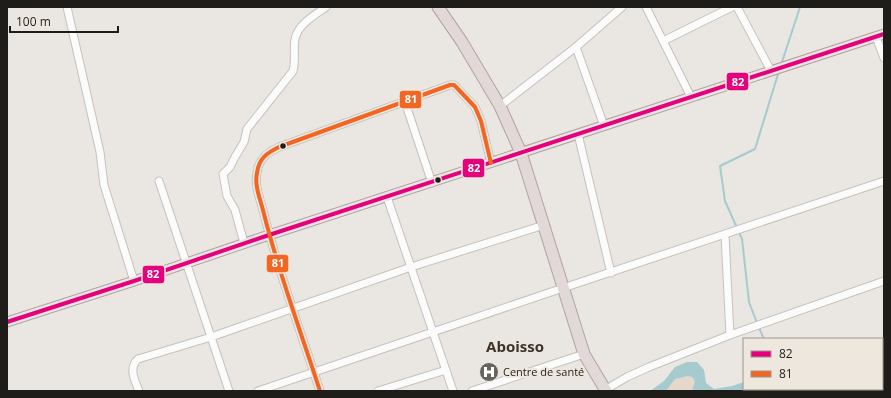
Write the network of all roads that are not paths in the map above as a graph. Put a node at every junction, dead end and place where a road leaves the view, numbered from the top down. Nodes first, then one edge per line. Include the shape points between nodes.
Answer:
1 (67, 7) edge
2 (326, 7) edge
3 (438, 7) edge
4 (622, 7) edge
5 (646, 7) edge
6 (732, 7) edge
7 (737, 7) edge
8 (880, 35) edge
9 (663, 41) junction
10 (576, 47) junction
11 (884, 58) edge
12 (771, 71) junction
13 (691, 98) junction
14 (405, 102) junction
15 (500, 106) junction
16 (604, 126) junction
17 (578, 134) junction
18 (521, 153) junction
19 (491, 163) junction
20 (158, 181) dead end
21 (884, 181) edge
22 (432, 183) junction
23 (387, 197) junction
24 (544, 225) junction
25 (269, 235) junction
26 (725, 235) junction
27 (244, 243) junction
28 (186, 263) junction
29 (411, 268) junction
30 (611, 273) junction
31 (134, 281) junction
32 (884, 281) edge
33 (563, 288) junction
34 (293, 309) junction
35 (7, 322) edge
36 (433, 332) junction
37 (730, 335) junction
38 (211, 337) junction
39 (584, 354) junction
40 (446, 370) junction
41 (314, 373) junction
42 (605, 390) edge
43 (139, 391) edge
44 (229, 391) edge
45 (258, 391) edge
46 (320, 391) edge
47 (378, 391) edge
48 (453, 391) edge
49 (472, 391) edge

1 - 31 street via 100,152 104,185
2 - 27 street via 307,20 298,32 295,39 293,71 247,129 244,142 230,167 223,174 227,196 235,210
3 - 15 highway
4 - 10 street
5 - 9 street
6 - 9 street
7 - 12 street
8 - 11 street
8 - 12 main road
9 - 13 street
10 - 15 street
10 - 16 street
12 - 13 main road
13 - 16 main road
14 - 19 street via 454,85 475,107
14 - 22 street
14 - 25 street via 267,152 256,173
15 - 18 highway
16 - 17 main road
17 - 18 main road
17 - 30 street
18 - 19 main road
18 - 24 highway
19 - 22 main road
20 - 28 street
21 - 26 street
22 - 23 main road
23 - 25 main road
23 - 29 street
24 - 29 street
24 - 33 highway
25 - 27 main road
25 - 34 street
26 - 30 street
26 - 37 street
27 - 28 main road
28 - 31 main road
28 - 38 street
29 - 34 street
29 - 36 street
30 - 33 street
31 - 35 main road
32 - 37 street
33 - 36 street
33 - 39 highway
34 - 38 street
34 - 41 street
36 - 40 street
36 - 41 street
37 - 42 street via 649,367
38 - 43 street via 138,359 133,370
38 - 44 street
39 - 42 highway
39 - 49 street
40 - 47 street
40 - 48 street
41 - 45 street
41 - 46 street

